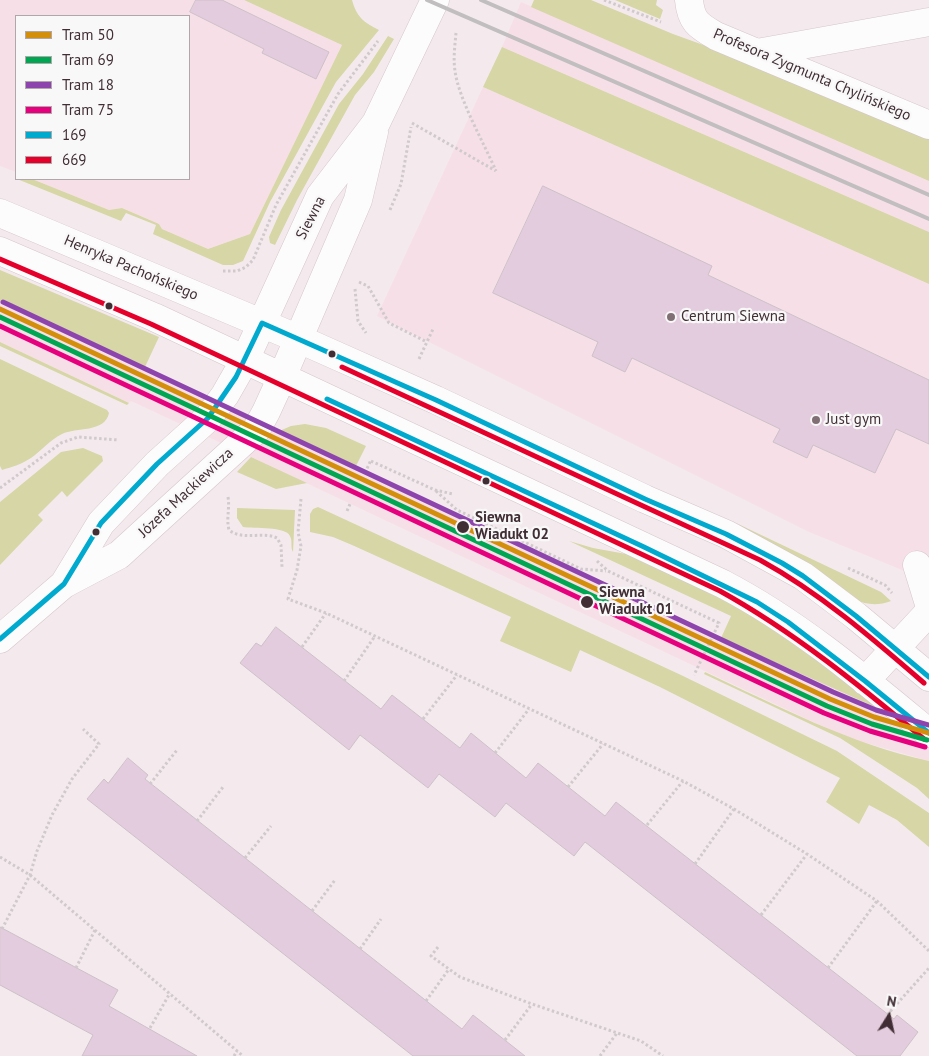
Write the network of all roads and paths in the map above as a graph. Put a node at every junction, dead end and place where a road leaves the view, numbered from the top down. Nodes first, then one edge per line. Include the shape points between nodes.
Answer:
1 (435, 0) edge
2 (604, 0) edge
3 (693, 12) edge
4 (929, 22) edge
5 (457, 27) dead end
6 (380, 38) dead end
7 (757, 53) junction
8 (414, 117) dead end
9 (376, 123) junction
10 (412, 123) junction
11 (929, 125) edge
12 (390, 211) dead end
13 (0, 213) edge
14 (0, 251) edge
15 (215, 268) dead end
16 (363, 273) dead end
17 (359, 282) junction
18 (262, 323) junction
19 (433, 329) dead end
20 (299, 339) junction
21 (371, 340) dead end
22 (427, 342) junction
23 (245, 360) junction
24 (416, 365) dead end
25 (282, 377) junction
26 (119, 440) dead end
27 (374, 456) dead end
28 (371, 461) junction
29 (365, 473) dead end
30 (0, 488) edge
31 (435, 490) junction
32 (454, 494) dead end
33 (228, 496) dead end
34 (301, 499) dead end
35 (350, 504) dead end
36 (347, 511) dead end
37 (595, 559) dead end
38 (917, 565) dead end
39 (282, 567) dead end
40 (608, 571) junction
41 (64, 584) junction
42 (929, 604) edge
43 (326, 612) junction
44 (929, 612) edge
45 (375, 636) junction
46 (0, 639) edge
47 (302, 647) dead end
48 (895, 648) junction
49 (457, 675) junction
50 (694, 675) dead end
51 (929, 677) edge
52 (865, 680) junction
53 (344, 681) dead end
54 (529, 709) junction
55 (423, 719) dead end
56 (83, 729) dead end
57 (929, 733) edge
58 (603, 744) junction
59 (177, 750) dead end
60 (495, 753) dead end
61 (683, 781) junction
62 (150, 784) dead end
63 (223, 787) dead end
64 (568, 787) dead end
65 (734, 809) junction
66 (197, 821) dead end
67 (647, 825) dead end
68 (271, 826) dead end
69 (807, 854) junction
70 (0, 857) edge
71 (245, 858) dead end
72 (694, 864) dead end
73 (30, 875) junction
74 (335, 880) dead end
75 (877, 901) junction
76 (312, 911) dead end
77 (761, 916) dead end
78 (381, 919) dead end
79 (2, 929) dead end
80 (95, 930) junction
81 (438, 946) dead end
82 (360, 949) dead end
83 (929, 951) edge
84 (76, 968) dead end
85 (828, 968) dead end
86 (929, 968) edge
87 (449, 969) junction
88 (170, 993) junction
89 (426, 1001) dead end
90 (532, 1004) junction
91 (887, 1015) dead end
92 (150, 1028) dead end
93 (617, 1032) junction
94 (505, 1040) dead end
95 (237, 1051) junction
96 (234, 1056) edge
97 (243, 1056) edge
98 (600, 1056) edge
99 (663, 1056) edge

1 - 9 street, Siewna
2 - 3 path via 664,24
3 - 7 street, Profesora Zygmunta Chylińskiego via 716,36
4 - 7 street
5 - 10 path via 454,62 458,84 496,171
6 - 15 path via 338,94 276,205 253,260 238,271
7 - 11 street, Profesora Zygmunta Chylińskiego
8 - 10 path
9 - 18 street, Siewna via 320,196
9 - 20 street, Siewna via 358,200
10 - 12 path via 400,184
13 - 18 street, Henryka Pachońskiego
14 - 23 street
16 - 17 path
17 - 21 path via 355,291 358,321
17 - 22 path via 368,286 389,323
18 - 20 street
18 - 23 street, Siewna
19 - 22 path
20 - 25 street, Siewna
20 - 48 street via 726,534 802,576
22 - 24 path
23 - 25 street
23 - 41 street, Józefa Mackiewicza via 208,418 157,464 101,523
25 - 41 street, Józefa Mackiewicza via 256,430 119,555
25 - 52 street via 749,597
26 - 30 path via 78,437 61,443
27 - 28 path
28 - 29 path
28 - 31 path
31 - 32 path
31 - 40 path via 457,510 572,564
33 - 39 path via 229,530 240,535 277,538 282,545
34 - 43 path via 298,532 301,546 288,599
35 - 36 path
37 - 40 path
38 - 42 street
40 - 50 path via 719,623
41 - 46 street, Józefa Mackiewicza
43 - 45 path
43 - 47 path
44 - 48 street
45 - 49 path
45 - 53 path
48 - 51 street
48 - 52 street
49 - 54 path
49 - 55 path
52 - 57 street
54 - 58 path
54 - 60 path
56 - 73 path via 99,744 72,779 52,815
58 - 61 path
58 - 64 path
59 - 62 path
61 - 65 path
61 - 67 path
63 - 66 path
65 - 69 path
65 - 72 path
68 - 71 path
69 - 75 path
69 - 77 path
70 - 73 path
73 - 79 path
73 - 80 path
74 - 76 path
75 - 83 path
75 - 85 path
78 - 82 path
80 - 84 path
80 - 88 path
81 - 87 path via 431,956
86 - 91 path
87 - 89 path
87 - 90 path via 460,977
88 - 92 path
88 - 95 path
90 - 93 path
90 - 94 path
93 - 98 path
93 - 99 path via 642,1041
95 - 96 path
95 - 97 path

